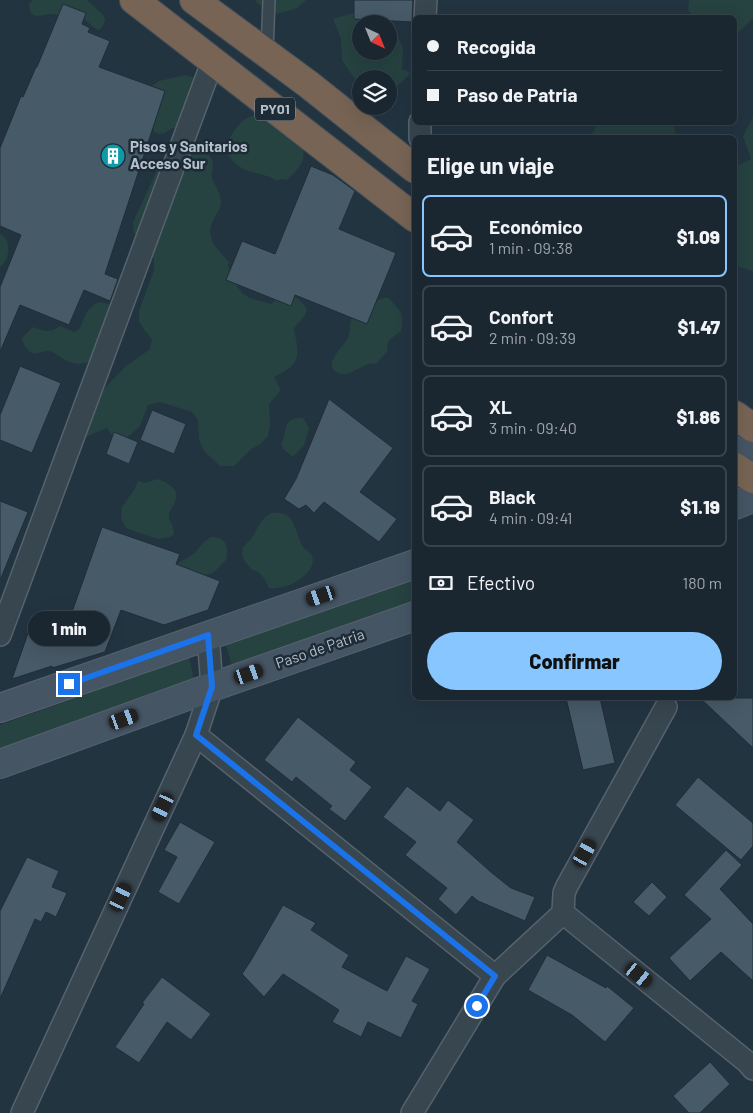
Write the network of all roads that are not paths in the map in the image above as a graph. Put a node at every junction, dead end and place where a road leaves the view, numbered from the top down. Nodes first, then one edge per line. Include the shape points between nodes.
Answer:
1 (134, 0) edge
2 (194, 0) edge
3 (269, 0) edge
4 (426, 0) edge
5 (425, 15) edge
6 (267, 54) junction
7 (213, 60) junction
8 (412, 167) edge
9 (412, 216) edge
10 (737, 416) edge
11 (753, 428) edge
12 (753, 448) edge
13 (737, 453) edge
14 (737, 468) edge
15 (753, 479) edge
16 (753, 498) edge
17 (737, 504) edge
18 (412, 565) edge
19 (412, 617) edge
20 (0, 635) edge
21 (208, 635) junction
22 (212, 687) junction
23 (666, 707) dead end
24 (0, 708) edge
25 (196, 735) junction
26 (0, 764) edge
27 (563, 913) junction
28 (495, 976) junction
29 (751, 1062) edge
30 (22, 1113) edge
31 (412, 1113) edge

1 - 7 highway, PY01
2 - 6 highway, PY01
3 - 6 lane
4 - 5 street
6 - 8 highway, PY01
7 - 9 highway, PY01
7 - 20 street
10 - 11 highway
12 - 13 street
14 - 15 highway
16 - 17 street
18 - 21 street
19 - 22 street, Paso de Patria
21 - 22 street
21 - 24 street
22 - 25 street
22 - 26 street, Paso de Patria
23 - 27 street via 567,886
25 - 28 street
25 - 30 street
27 - 28 street
27 - 29 street
28 - 31 street

